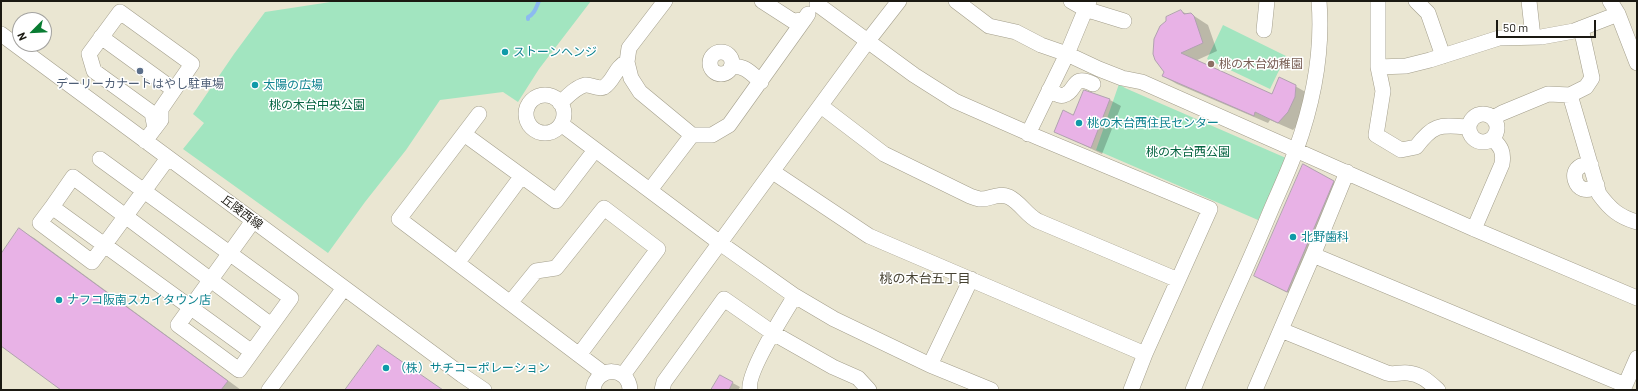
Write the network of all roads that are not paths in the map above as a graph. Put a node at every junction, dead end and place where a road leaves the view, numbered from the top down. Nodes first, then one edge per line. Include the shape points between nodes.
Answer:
1 (665, 1) edge
2 (762, 1) edge
3 (899, 1) edge
4 (956, 1) edge
5 (1071, 1) edge
6 (1267, 1) edge
7 (1319, 1) edge
8 (1378, 1) edge
9 (1416, 1) edge
10 (1529, 1) edge
11 (818, 2) edge
12 (1087, 5) edge
13 (1614, 7) edge
14 (804, 20) junction
15 (1124, 21) dead end
16 (1581, 28) junction
17 (1264, 30) dead end
18 (1, 34) edge
19 (101, 37) junction
20 (1533, 37) junction
21 (868, 42) junction
22 (1067, 54) junction
23 (1443, 56) junction
24 (627, 62) junction
25 (1637, 63) edge
26 (731, 67) dead end
27 (1378, 67) junction
28 (761, 82) junction
29 (1093, 84) dead end
30 (174, 90) junction
31 (1049, 90) junction
32 (1570, 94) junction
33 (560, 104) junction
34 (821, 106) junction
35 (479, 114) dead end
36 (1493, 118) junction
37 (561, 124) junction
38 (1469, 127) junction
39 (155, 128) junction
40 (464, 134) junction
41 (1028, 134) junction
42 (692, 135) junction
43 (1493, 139) junction
44 (145, 141) junction
45 (595, 150) junction
46 (1296, 151) junction
47 (168, 158) junction
48 (100, 159) dead end
49 (773, 172) junction
50 (1347, 172) junction
51 (521, 177) junction
52 (650, 190) junction
53 (144, 191) junction
54 (52, 207) junction
55 (125, 216) junction
56 (253, 221) junction
57 (1637, 222) edge
58 (1474, 229) junction
59 (720, 244) junction
60 (104, 245) junction
61 (229, 254) junction
62 (1313, 255) junction
63 (458, 262) junction
64 (971, 279) junction
65 (210, 280) junction
66 (1178, 280) junction
67 (344, 288) junction
68 (795, 296) junction
69 (1637, 298) edge
70 (510, 303) junction
71 (190, 308) junction
72 (271, 325) junction
73 (1281, 330) junction
74 (773, 333) junction
75 (252, 352) junction
76 (1145, 354) junction
77 (579, 355) junction
78 (1637, 358) edge
79 (930, 365) junction
80 (603, 373) junction
81 (623, 375) junction
82 (1624, 387) edge
83 (269, 390) edge
84 (484, 390) edge
85 (592, 390) edge
86 (630, 390) edge
87 (662, 390) edge
88 (750, 390) edge
89 (869, 390) edge
90 (991, 390) edge
91 (1131, 390) edge
92 (1193, 390) edge
93 (1255, 390) edge
94 (1438, 390) edge

1 - 24 street via 629,48
2 - 14 street via 793,21
3 - 21 street
4 - 22 street via 989,26 1016,32 1041,45
5 - 12 street
6 - 17 street
7 - 46 street via 1317,66 1311,101
8 - 27 street
9 - 23 street via 1428,14
10 - 20 street
11 - 14 street
11 - 21 street
12 - 15 street
12 - 22 street
13 - 16 street
13 - 25 street
14 - 28 street
16 - 20 street
16 - 32 street via 1592,78 1586,87
18 - 44 street, 丘陵西線
19 - 30 street
19 - 30 street via 120,12 192,64
19 - 39 street via 89,54 94,71 152,113
20 - 23 street via 1499,38
21 - 34 street
21 - 41 street via 956,101
22 - 31 street
22 - 46 street via 1122,78 1142,82
23 - 27 street via 1406,66
24 - 33 street via 618,68 605,87 586,85 577,89
24 - 42 street via 631,78 640,92
26 - 28 street via 746,69
27 - 38 street via 1383,91 1376,135 1401,150 1416,147 1426,133 1438,127
28 - 42 street via 729,126 712,135
29 - 31 street via 1079,81 1065,95
30 - 39 street via 161,109 161,120
31 - 41 street
32 - 36 street via 1548,94
32 - 57 street via 1599,194 1609,208 1628,220
33 - 37 street via 564,116
33 - 37 street via 550,96 537,97 528,105 526,118 531,128 540,133 553,131
34 - 49 street
34 - 66 street via 891,158 979,199 1000,195 1009,197 1031,218
35 - 40 street
36 - 38 street via 1479,114 1471,121
36 - 43 street via 1497,127
37 - 45 street
38 - 43 street via 1475,140 1485,142
39 - 44 street
40 - 51 street
40 - 63 street via 399,219
41 - 66 street via 1210,209
42 - 52 street
43 - 58 street via 1501,147 1504,155
44 - 47 street, 丘陵西線
45 - 51 street via 556,202
45 - 52 street
46 - 50 street
46 - 92 street
47 - 53 street
47 - 56 street, 丘陵西線
48 - 53 street
49 - 59 street
49 - 64 street via 869,236
50 - 58 street
50 - 62 street
51 - 63 street
52 - 59 street
53 - 55 street
53 - 61 street
54 - 55 street via 73,177
54 - 60 street
54 - 60 street via 40,223 92,262
55 - 60 street
55 - 65 street
56 - 61 street
56 - 67 street, 丘陵西線
58 - 69 street
59 - 68 street
59 - 81 street
60 - 71 street
61 - 65 street
61 - 72 street via 291,298
62 - 73 street
62 - 82 street
63 - 70 street
64 - 76 street
64 - 79 street
65 - 71 street
65 - 72 street
66 - 76 street
67 - 83 street
67 - 84 street, 丘陵西線
68 - 74 street
68 - 79 street via 834,319
70 - 77 street
70 - 77 street via 536,270 556,268 604,208 658,249
71 - 75 street
71 - 75 street via 178,325 239,370
72 - 75 street
73 - 93 street
73 - 94 street via 1387,373 1408,373 1425,378
74 - 87 street via 724,299 664,382
74 - 88 street via 754,372
74 - 89 street via 858,378
76 - 91 street
77 - 80 street
78 - 82 street
79 - 90 street
80 - 81 street via 610,371
80 - 85 street via 594,383
81 - 86 street

